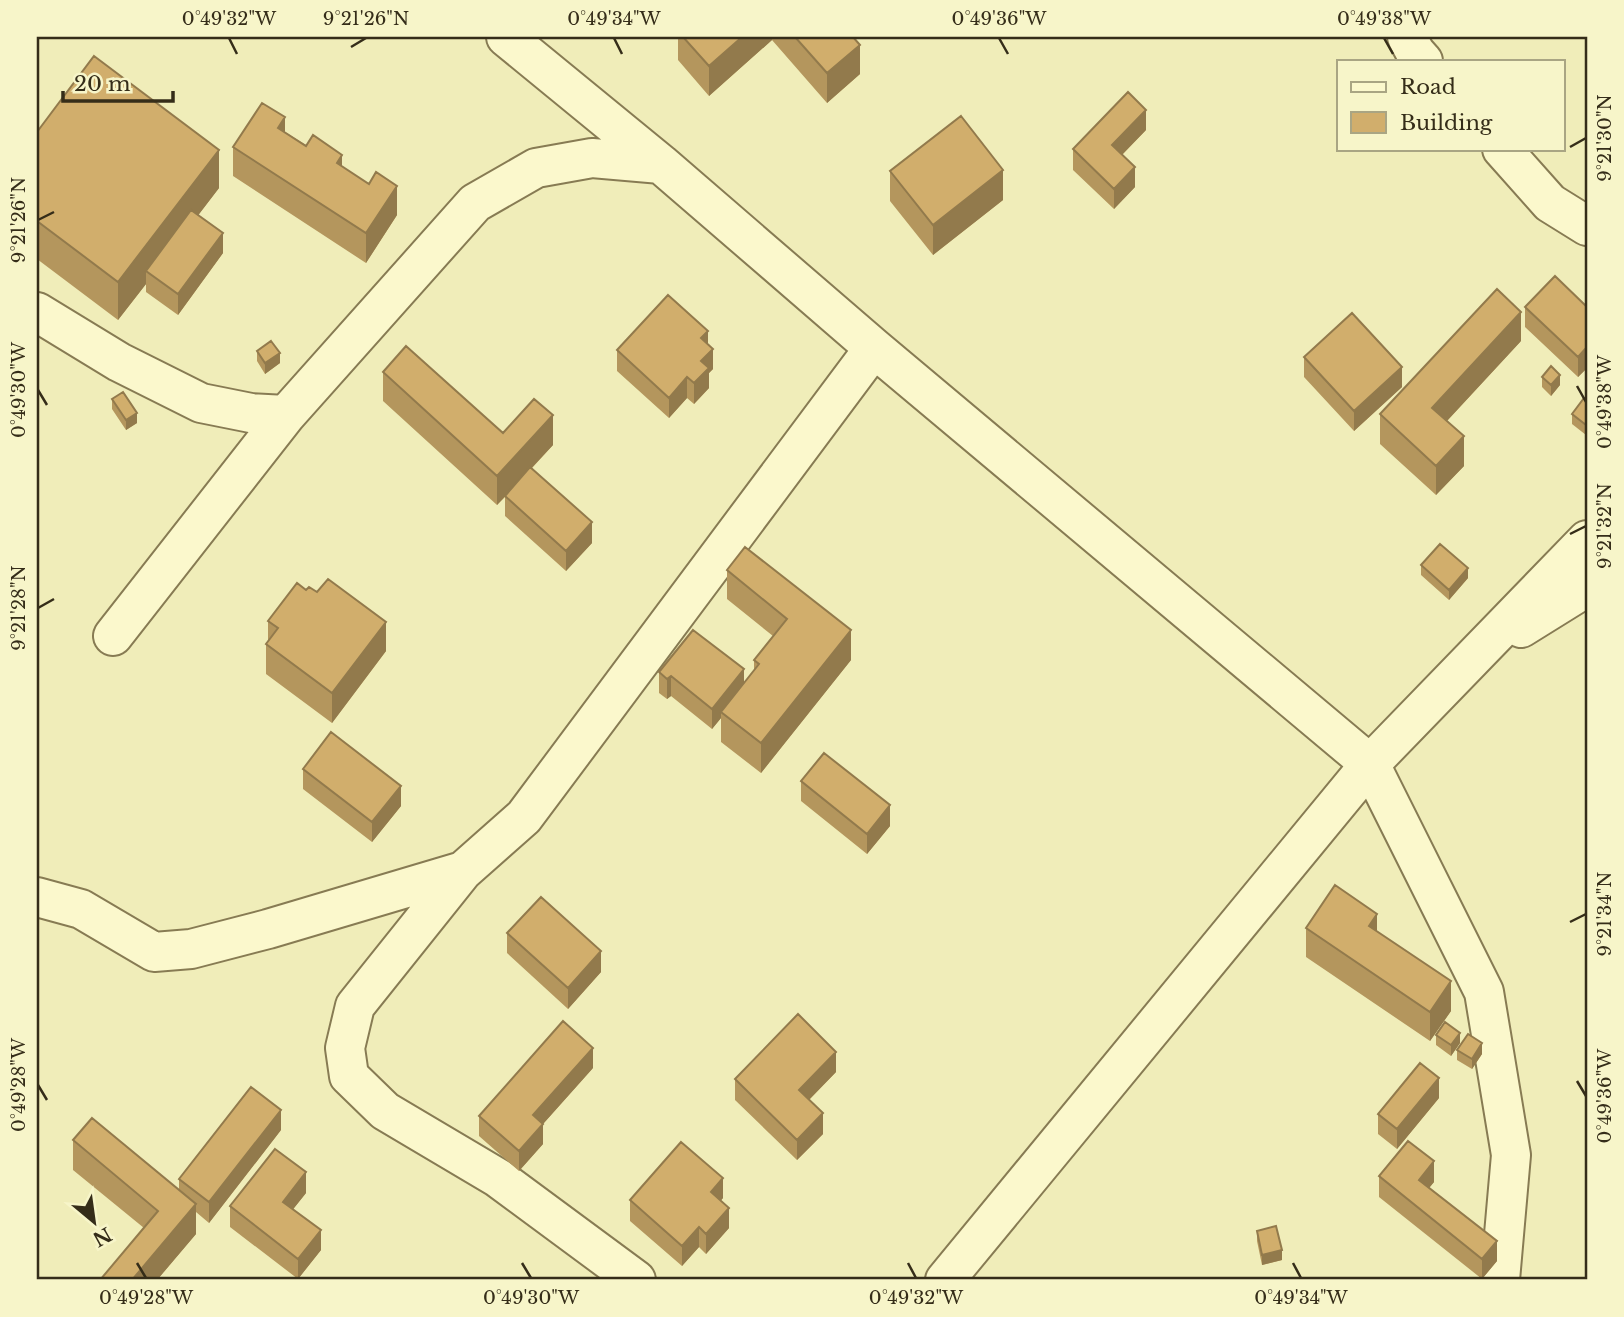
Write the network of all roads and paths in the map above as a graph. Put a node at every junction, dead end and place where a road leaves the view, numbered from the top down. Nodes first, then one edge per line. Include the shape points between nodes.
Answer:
1 (506, 37) edge
2 (1408, 37) edge
3 (1422, 60) edge
4 (1503, 150) edge
5 (661, 164) junction
6 (1587, 226) edge
7 (37, 312) edge
8 (874, 348) junction
9 (286, 415) junction
10 (1587, 540) edge
11 (1587, 587) edge
12 (113, 636) dead end
13 (1473, 658) junction
14 (1370, 764) junction
15 (463, 871) junction
16 (37, 897) edge
17 (636, 1280) edge
18 (945, 1280) edge
19 (1500, 1280) edge

1 - 5 street
2 - 3 street
4 - 6 street via 1550,203
5 - 8 street
5 - 9 street via 592,158 536,168 475,203
7 - 9 street via 119,362 201,403
8 - 14 street
8 - 15 street via 524,817
9 - 12 street
10 - 13 street
11 - 13 street
13 - 14 street
14 - 18 street
14 - 19 street via 1484,992 1511,1155
15 - 16 street via 268,929 179,950 154,951 81,909
15 - 17 street via 355,1006 345,1048 348,1076 385,1111 498,1178

